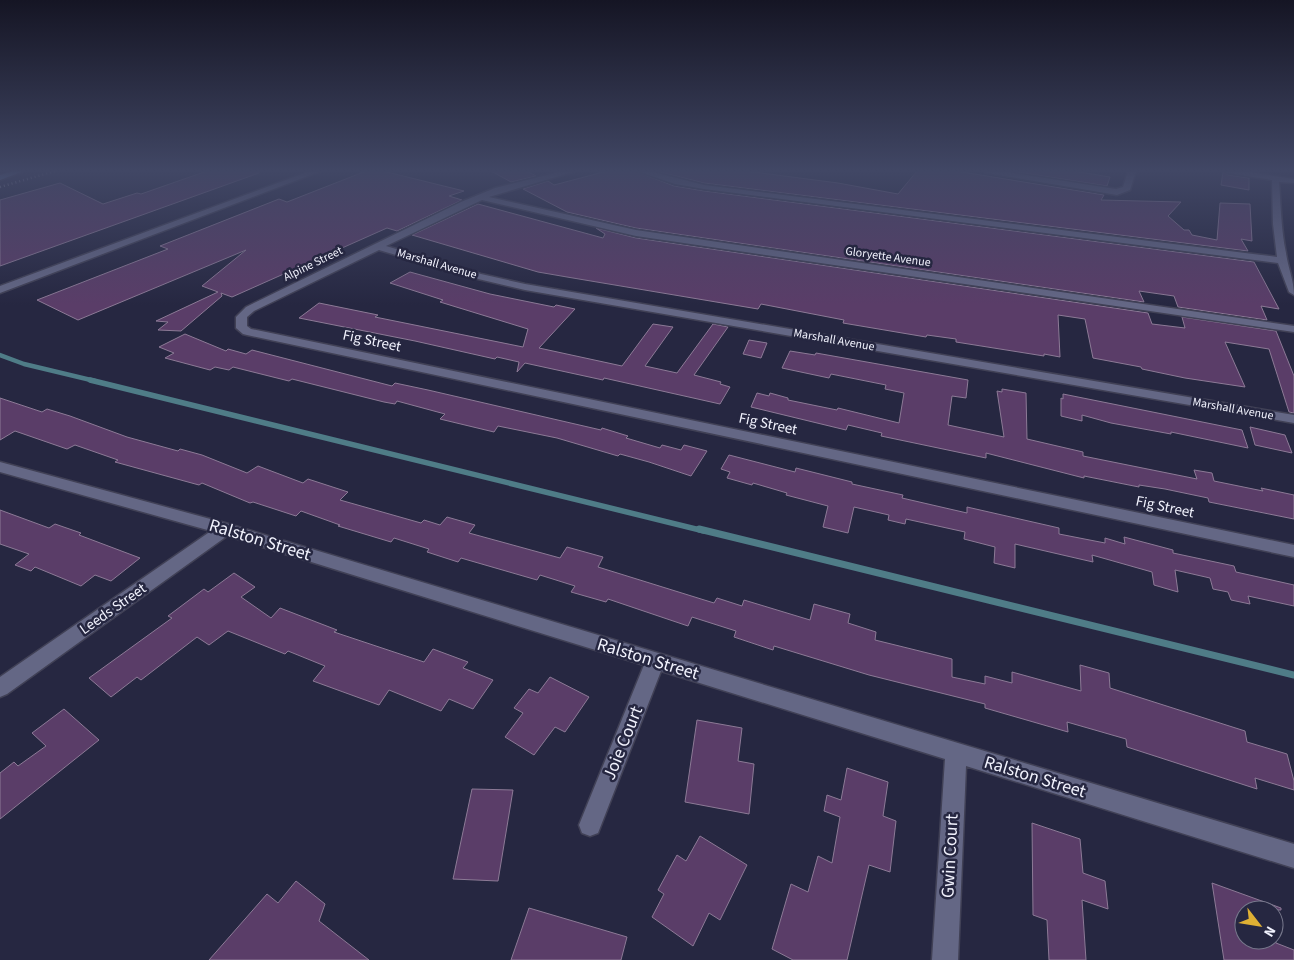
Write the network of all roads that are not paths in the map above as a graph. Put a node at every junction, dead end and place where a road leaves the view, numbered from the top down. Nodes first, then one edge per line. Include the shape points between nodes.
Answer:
1 (198, 216) edge
2 (441, 216) edge
3 (558, 216) edge
4 (929, 216) edge
5 (1278, 216) edge
6 (377, 246) junction
7 (1282, 261) junction
8 (0, 290) edge
9 (1294, 292) edge
10 (240, 324) joint
11 (1294, 328) edge
12 (1294, 420) edge
13 (0, 467) edge
14 (226, 529) junction
15 (1294, 551) edge
16 (656, 662) junction
17 (0, 688) edge
18 (956, 753) junction
19 (590, 825) dead end
20 (1294, 856) edge
21 (945, 960) edge

1 - 8 street
2 - 6 street, Alpine Street
3 - 11 street, Gloryette Avenue via 636,233
4 - 7 street
5 - 7 street
6 - 10 street, Alpine Street via 250,309
6 - 12 street, Marshall Avenue via 525,287
7 - 9 street
10 - 15 street, Fig Street via 248,332 257,334
13 - 14 street, Ralston Street
14 - 16 street, Ralston Street
14 - 17 street, Leeds Street
16 - 18 street, Ralston Street
16 - 19 street, Joie Court
18 - 20 street, Ralston Street
18 - 21 street, Gwin Court

